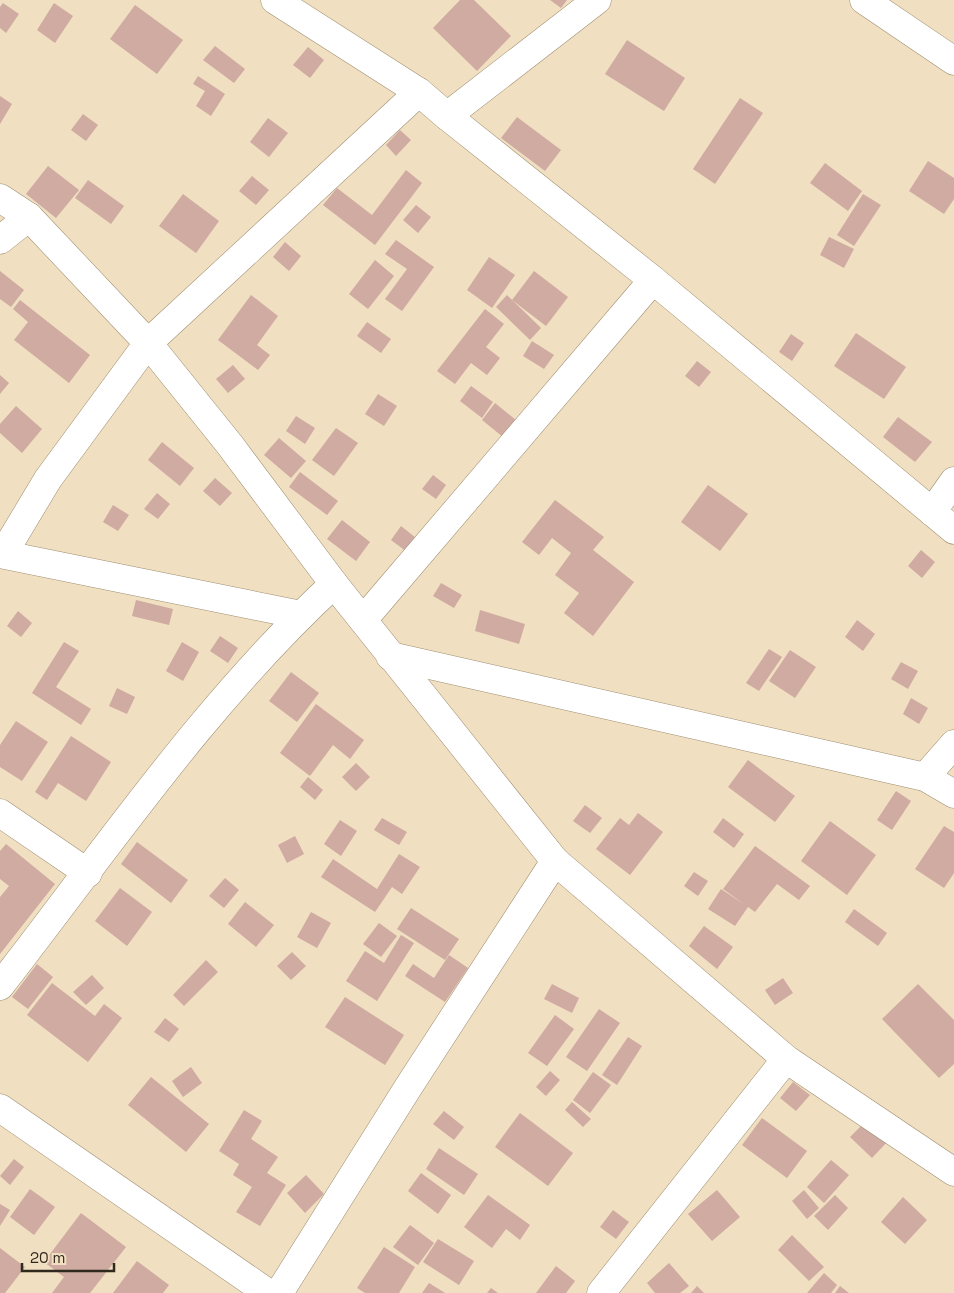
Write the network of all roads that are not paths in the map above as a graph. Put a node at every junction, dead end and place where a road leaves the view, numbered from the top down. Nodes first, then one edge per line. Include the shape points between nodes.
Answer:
1 (275, 0) edge
2 (597, 0) edge
3 (864, 0) edge
4 (310, 9) edge
5 (954, 61) edge
6 (419, 92) junction
7 (447, 116) junction
8 (0, 198) edge
9 (29, 217) junction
10 (0, 240) edge
11 (653, 280) junction
12 (148, 343) junction
13 (954, 481) edge
14 (932, 512) junction
15 (954, 530) edge
16 (2, 554) edge
17 (334, 584) junction
18 (301, 615) junction
19 (363, 620) junction
20 (390, 656) junction
21 (954, 744) edge
22 (926, 777) junction
23 (954, 794) edge
24 (0, 813) edge
25 (555, 861) junction
26 (88, 873) junction
27 (0, 986) edge
28 (786, 1059) junction
29 (0, 1108) edge
30 (954, 1172) edge
31 (268, 1293) edge
32 (279, 1293) edge
33 (600, 1293) edge

1 - 4 street
2 - 7 street
3 - 5 street
4 - 6 street
6 - 7 street
6 - 12 street
7 - 11 street
8 - 9 street
9 - 10 street
9 - 12 street
11 - 14 street
11 - 19 street
12 - 16 street via 48,479
12 - 17 street via 230,445
13 - 14 street
14 - 15 street
16 - 18 street
17 - 18 street
17 - 19 street
18 - 26 street via 194,734
19 - 20 street
20 - 22 street
20 - 25 street
21 - 22 street
22 - 23 street
24 - 26 street
25 - 28 street
25 - 32 street
26 - 27 street
28 - 30 street
28 - 33 street
29 - 31 street

